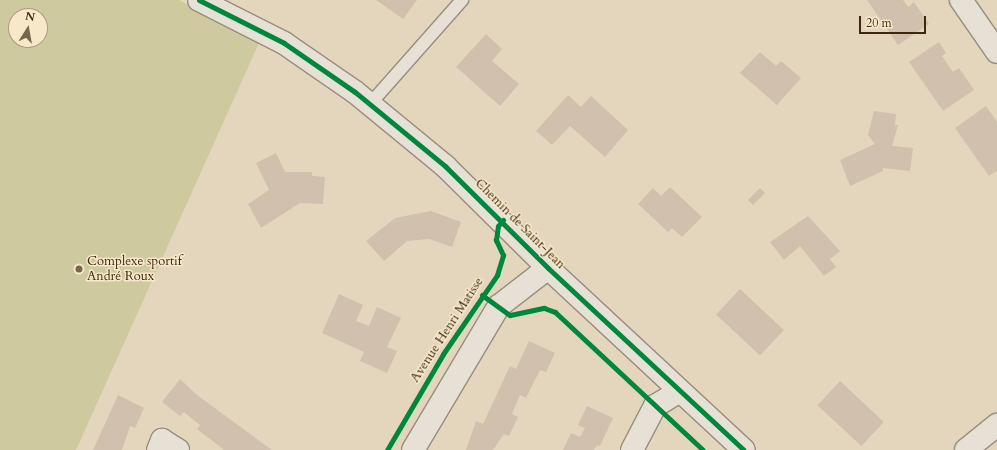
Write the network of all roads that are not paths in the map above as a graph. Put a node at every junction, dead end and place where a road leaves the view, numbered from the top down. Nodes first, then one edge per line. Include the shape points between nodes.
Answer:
1 (200, 0) edge
2 (462, 0) edge
3 (961, 0) edge
4 (997, 52) edge
5 (370, 104) junction
6 (548, 268) junction
7 (680, 391) junction
8 (997, 425) edge
9 (158, 450) edge
10 (178, 450) edge
11 (413, 450) edge
12 (632, 450) edge
13 (744, 450) edge
14 (966, 450) edge

1 - 5 street, Chemin de Saint-Jean via 284,43
2 - 5 lane
3 - 4 street
5 - 6 street, Chemin de Saint-Jean via 456,177
6 - 7 street, Chemin de Saint-Jean
6 - 11 street via 499,306
7 - 12 street via 655,406
7 - 13 street, Chemin de Saint-Jean
8 - 14 street
9 - 10 street via 162,440

